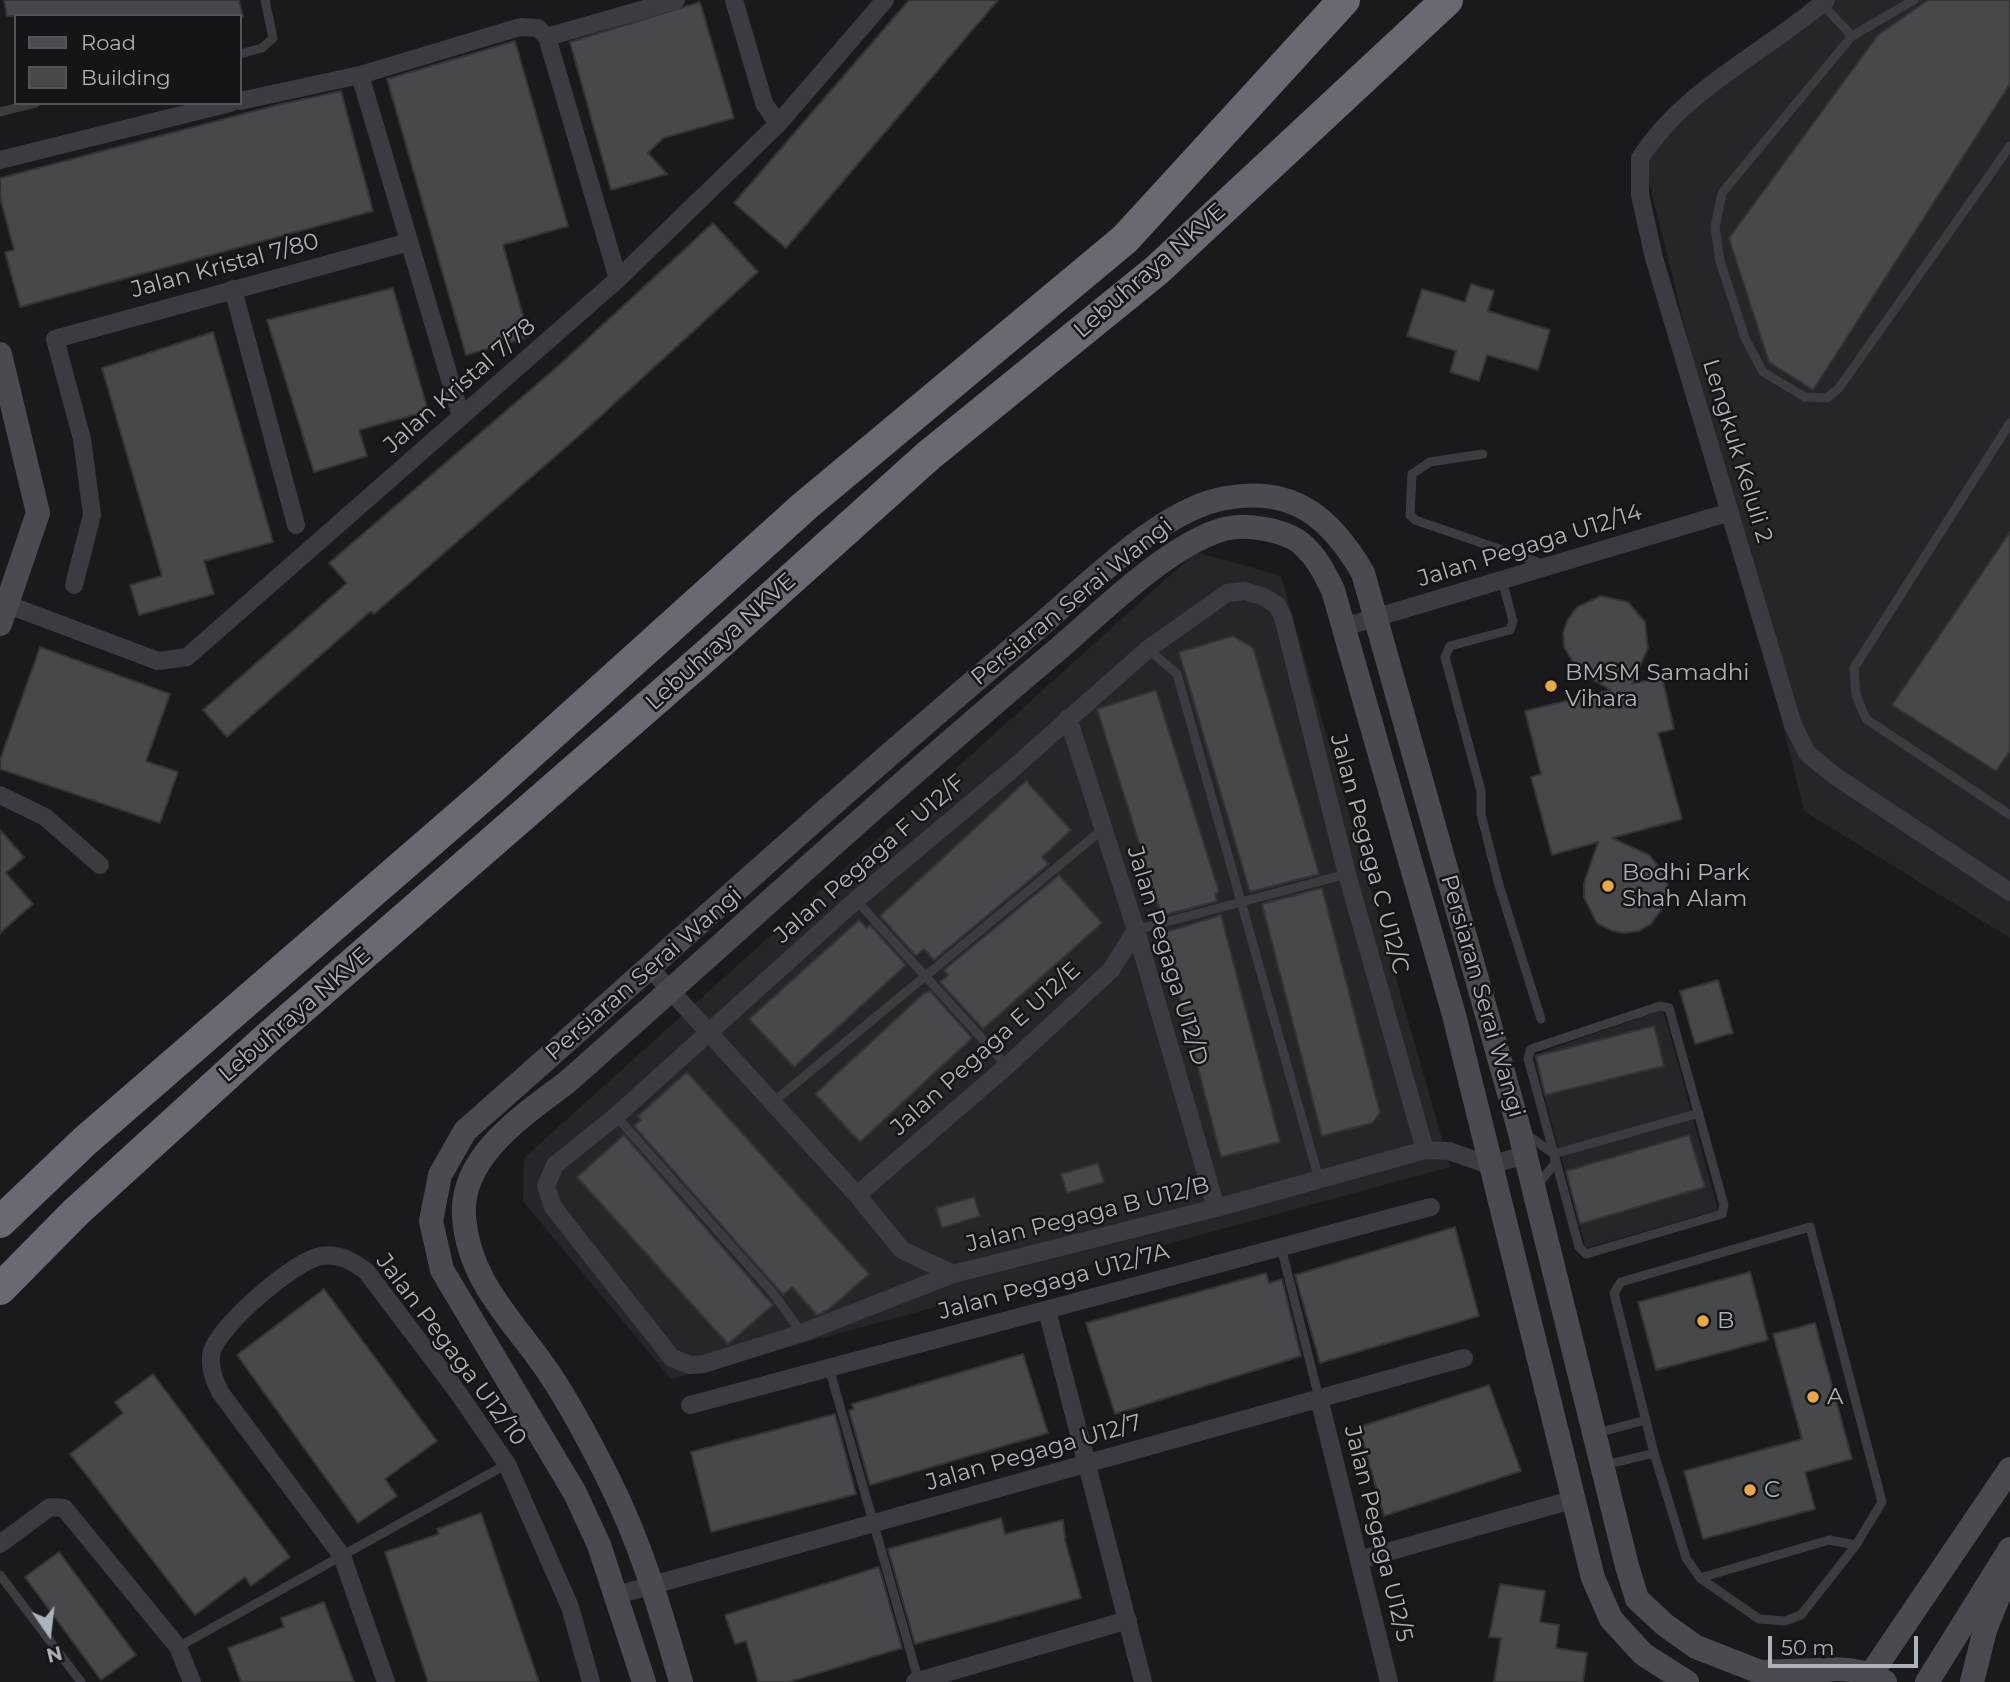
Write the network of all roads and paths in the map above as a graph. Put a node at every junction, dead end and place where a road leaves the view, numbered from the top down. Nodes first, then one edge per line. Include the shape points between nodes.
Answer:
1 (265, 0) edge
2 (676, 0) edge
3 (734, 0) edge
4 (885, 0) edge
5 (1344, 0) edge
6 (1447, 0) edge
7 (1914, 0) edge
8 (1824, 2) edge
9 (1852, 36) junction
10 (547, 37) junction
11 (242, 53) edge
12 (359, 75) junction
13 (242, 101) edge
14 (28, 105) edge
15 (222, 105) edge
16 (0, 112) edge
17 (778, 124) junction
18 (2010, 146) edge
19 (0, 160) edge
20 (409, 242) junction
21 (618, 279) junction
22 (233, 289) junction
23 (0, 354) edge
24 (461, 417) junction
25 (2010, 423) edge
26 (1483, 454) dead end
27 (1730, 512) junction
28 (296, 526) dead end
29 (1548, 566) junction
30 (1502, 580) junction
31 (74, 585) dead end
32 (1245, 591) joint
33 (3, 614) edge
34 (1376, 618) junction
35 (1344, 627) junction
36 (1148, 649) junction
37 (1068, 719) junction
38 (0, 795) edge
39 (2010, 815) edge
40 (1103, 829) junction
41 (100, 865) dead end
42 (1347, 874) junction
43 (2010, 892) edge
44 (856, 900) junction
45 (1242, 901) junction
46 (1136, 930) junction
47 (650, 968) junction
48 (929, 976) junction
49 (671, 990) junction
50 (1541, 1019) dead end
51 (711, 1032) junction
52 (1007, 1066) junction
53 (772, 1103) junction
54 (1699, 1113) junction
55 (616, 1116) junction
56 (1519, 1129) junction
57 (1425, 1150) junction
58 (1554, 1154) junction
59 (1526, 1155) junction
60 (1489, 1165) junction
61 (1320, 1179) junction
62 (1534, 1192) junction
63 (857, 1195) junction
64 (1431, 1207) dead end
65 (1216, 1208) junction
66 (0, 1222) edge
67 (1281, 1247) junction
68 (953, 1274) junction
69 (0, 1289) edge
70 (1047, 1310) junction
71 (802, 1334) junction
72 (1464, 1358) dead end
73 (829, 1368) junction
74 (1319, 1398) junction
75 (690, 1405) dead end
76 (1646, 1420) junction
77 (1595, 1433) junction
78 (1654, 1453) junction
79 (1087, 1463) junction
80 (507, 1464) junction
81 (1604, 1466) junction
82 (2010, 1469) edge
83 (1576, 1499) junction
84 (874, 1523) junction
85 (0, 1544) edge
86 (1856, 1545) junction
87 (2010, 1549) edge
88 (342, 1556) junction
89 (1359, 1560) junction
90 (2010, 1569) edge
91 (0, 1575) edge
92 (1700, 1578) junction
93 (653, 1585) junction
94 (617, 1595) junction
95 (1128, 1620) junction
96 (178, 1647) junction
97 (1819, 1670) junction
98 (1878, 1678) edge
99 (81, 1682) edge
100 (192, 1682) edge
101 (386, 1682) edge
102 (591, 1682) edge
103 (644, 1682) edge
104 (681, 1682) edge
105 (917, 1682) edge
106 (1143, 1682) edge
107 (1389, 1682) edge
108 (1686, 1682) edge
109 (1791, 1682) edge
110 (1927, 1682) edge
111 (1972, 1682) edge

1 - 11 lane via 273,38 262,48
2 - 10 street
3 - 17 street via 764,103
4 - 17 street, Jalan Kristal 7/78
5 - 66 highway, Lebuhraya NKVE via 1125,239 806,505 491,789 85,1141
6 - 69 highway, Lebuhraya NKVE via 1157,270 928,456 264,1041 76,1212
7 - 9 lane
8 - 9 lane
8 - 27 street, Lengkuk Keluli 2 via 1726,72 1666,125 1640,158 1640,195 1654,258
9 - 18 lane via 1722,193 1715,227 1720,261 1745,338 1763,372 1805,397 1827,398 1839,388
10 - 12 street via 538,28 520,27
10 - 21 street
12 - 13 street
12 - 20 street
14 - 16 lane
15 - 19 street
17 - 21 street, Jalan Kristal 7/78
20 - 22 street, Jalan Kristal 7/80
20 - 24 street
21 - 24 street, Jalan Kristal 7/78
22 - 28 street
22 - 31 street, Jalan Kristal 7/80 via 55,339 82,439 92,515
23 - 33 street via 38,513
24 - 33 street, Jalan Kristal 7/78 via 187,657 158,661
25 - 39 lane via 1854,668 1856,695 1866,719
26 - 29 lane via 1430,462 1412,474 1410,515
27 - 29 street, Jalan Pegaga U12/14
27 - 43 street, Lengkuk Keluli 2 via 1793,725 1807,753
29 - 30 street, Jalan Pegaga U12/14
30 - 34 street, Jalan Pegaga U12/14
30 - 50 lane via 1513,621 1510,629 1450,646 1445,657 1481,790 1481,814 1499,885
32 - 36 street, Jalan Pegaga F U12/F via 1227,593 1207,604
32 - 42 street, Jalan Pegaga C U12/C via 1277,605 1283,617
34 - 35 street, Jalan Pegaga U12/14
34 - 47 street, Persiaran Serai Wangi via 1363,573 1349,548 1302,504 1257,496 1225,498 1181,512 964,690
34 - 56 street, Persiaran Serai Wangi
35 - 49 street, Persiaran Serai Wangi via 1320,564 1302,544 1256,528 1227,528 1192,540 984,712
35 - 60 street, Persiaran Serai Wangi via 1454,1015
36 - 37 street, Jalan Pegaga F U12/F
36 - 45 lane via 1177,674
37 - 40 street, Jalan Pegaga U12/D
37 - 44 street, Jalan Pegaga F U12/F
38 - 41 street via 45,817
40 - 46 street, Jalan Pegaga U12/D
40 - 48 lane
42 - 45 lane
42 - 57 street, Jalan Pegaga C U12/C
44 - 48 lane
44 - 51 street, Jalan Pegaga F U12/F
45 - 46 lane
45 - 61 lane
46 - 52 street, Jalan Pegaga E U12/E via 1111,970
46 - 65 street, Jalan Pegaga U12/D
47 - 49 street, Jalan Pegaga B U12/B
47 - 94 street, Persiaran Serai Wangi via 465,1131 440,1175 431,1221 442,1270 575,1493
48 - 52 lane
48 - 53 lane
49 - 51 street, Jalan Pegaga B U12/B
49 - 93 street, Persiaran Serai Wangi via 487,1151 471,1180 463,1215 472,1260 485,1288 551,1376 608,1478
51 - 53 street, Jalan Pegaga B U12/B
51 - 55 street, Jalan Pegaga F U12/F
52 - 63 street, Jalan Pegaga E U12/E
53 - 63 street, Jalan Pegaga B U12/B
54 - 58 lane
54 - 58 lane via 1724,1205 1722,1214 1591,1254 1579,1247
54 - 58 lane via 1671,1012 1660,1006 1531,1049 1528,1058
55 - 71 lane via 772,1292
55 - 71 street, Jalan Pegaga F U12/F via 555,1165 546,1186 552,1207 672,1358 704,1364
56 - 58 lane
56 - 59 street, Persiaran Serai Wangi
57 - 60 street, Jalan Pegaga B U12/B via 1449,1151
57 - 61 street, Jalan Pegaga B U12/B
58 - 62 lane via 1555,1163
59 - 60 street
59 - 62 street, Persiaran Serai Wangi
60 - 83 street, Persiaran Serai Wangi
61 - 65 street, Jalan Pegaga B U12/B
62 - 77 street, Persiaran Serai Wangi
63 - 68 street, Jalan Pegaga B U12/B via 902,1250
64 - 67 street, Jalan Pegaga U12/7A
65 - 68 street, Jalan Pegaga B U12/B
67 - 70 street, Jalan Pegaga U12/7A
67 - 74 lane
68 - 71 street
70 - 73 street, Jalan Pegaga U12/7A
70 - 79 street
72 - 74 street, Jalan Pegaga U12/7
73 - 75 street, Jalan Pegaga U12/7A
73 - 84 lane
74 - 79 street, Jalan Pegaga U12/7
74 - 89 street, Jalan Pegaga U12/5
76 - 77 lane
76 - 78 lane
76 - 86 lane via 1616,1286 1810,1227 1882,1498
77 - 81 street, Persiaran Serai Wangi
78 - 81 lane
78 - 92 lane via 1681,1547
79 - 84 street, Jalan Pegaga U12/7
79 - 95 street
80 - 88 lane
80 - 88 street, Jalan Pegaga U12/10 via 366,1271 338,1256 306,1260 262,1294 216,1340 211,1354 215,1381
80 - 102 street, Jalan Pegaga U12/10 via 570,1607
81 - 97 street, Persiaran Serai Wangi via 1637,1599 1696,1647 1760,1672
82 - 98 street
83 - 89 street
83 - 108 street, Persiaran Serai Wangi via 1593,1578 1611,1619 1643,1654
84 - 93 street, Jalan Pegaga U12/7
84 - 105 lane
85 - 96 street via 50,1507 64,1508
86 - 92 lane via 1829,1540
86 - 92 lane via 1801,1615 1785,1620 1759,1619
87 - 110 street
88 - 96 lane
88 - 101 street, Jalan Pegaga U12/10
89 - 107 street, Jalan Pegaga U12/5
90 - 111 street via 1985,1630
91 - 99 lane
93 - 94 street, Jalan Pegaga U12/7
93 - 104 street, Persiaran Serai Wangi
94 - 103 street, Persiaran Serai Wangi
95 - 105 street
95 - 106 street
96 - 100 street
97 - 98 street, Persiaran Serai Wangi via 1845,1668
97 - 109 street

